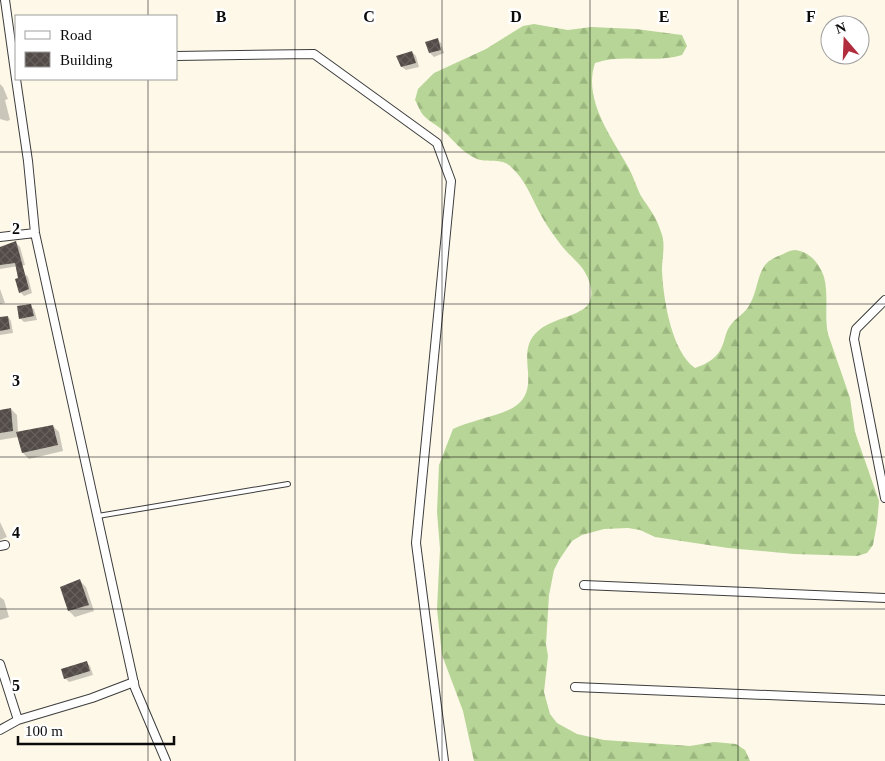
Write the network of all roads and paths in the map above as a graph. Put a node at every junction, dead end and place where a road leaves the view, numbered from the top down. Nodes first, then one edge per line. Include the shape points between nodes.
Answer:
1 (5, 0) edge
2 (178, 56) edge
3 (15, 59) edge
4 (16, 80) edge
5 (35, 233) junction
6 (0, 237) edge
7 (885, 300) edge
8 (881, 308) edge
9 (288, 484) dead end
10 (885, 498) edge
11 (98, 516) junction
12 (584, 585) dead end
13 (885, 598) edge
14 (0, 664) edge
15 (134, 682) junction
16 (575, 687) dead end
17 (885, 700) edge
18 (18, 720) junction
19 (0, 730) edge
20 (166, 761) edge
21 (444, 761) edge

1 - 3 street
2 - 21 street via 314,54 436,143 451,181 416,543
4 - 5 street
5 - 6 street
5 - 11 street
7 - 8 street
8 - 10 street via 856,330 854,340
9 - 11 lane
11 - 15 street
12 - 13 street
14 - 18 street
15 - 18 street
15 - 20 street
16 - 17 street
18 - 19 street

